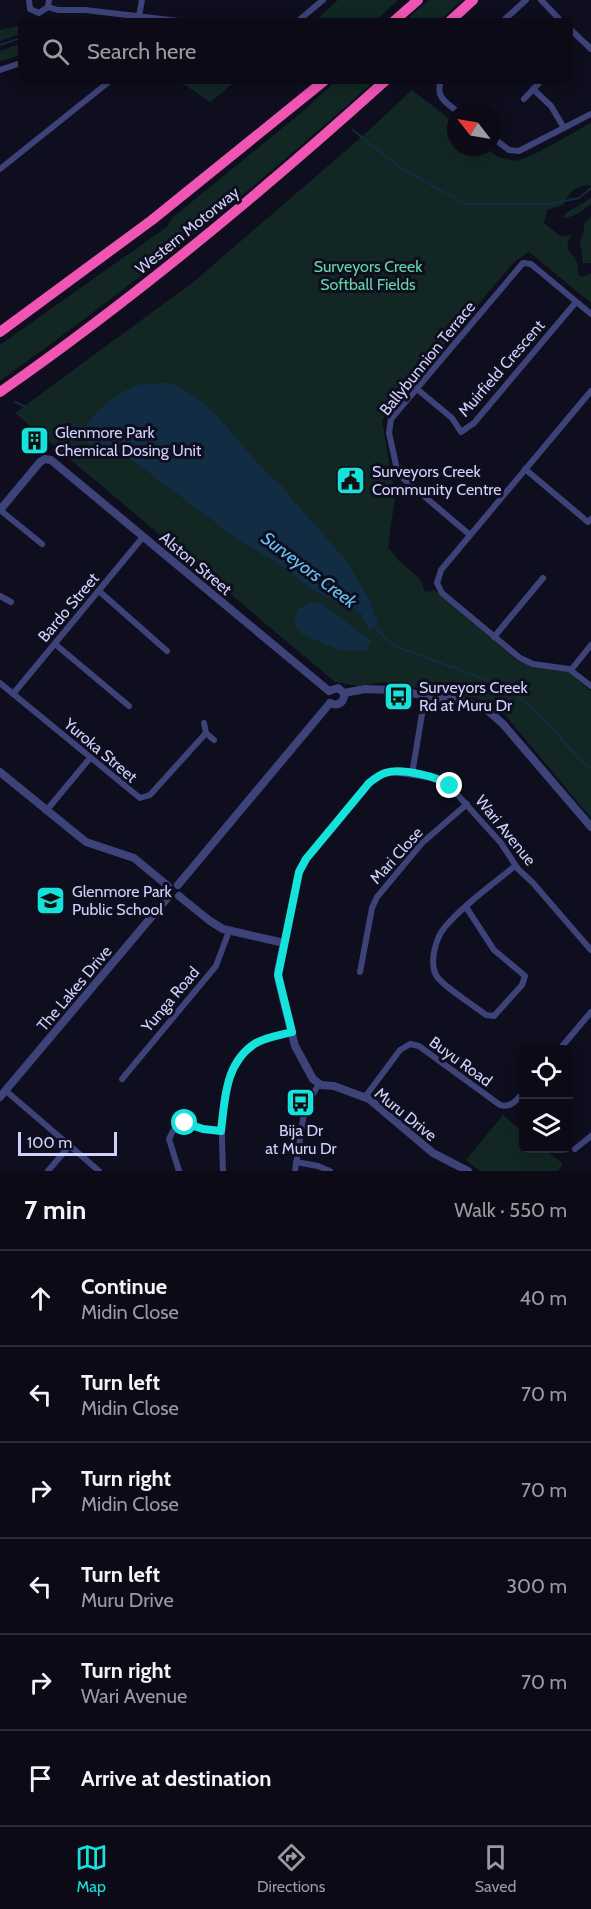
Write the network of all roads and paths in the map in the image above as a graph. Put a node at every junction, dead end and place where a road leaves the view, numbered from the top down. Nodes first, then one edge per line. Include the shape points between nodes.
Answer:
1 (29, 0) edge
2 (142, 0) edge
3 (323, 0) edge
4 (418, 0) edge
5 (473, 0) edge
6 (526, 0) edge
7 (541, 0) edge
8 (48, 4) edge
9 (133, 18) edge
10 (139, 18) edge
11 (301, 18) edge
12 (397, 18) edge
13 (453, 18) edge
14 (507, 18) edge
15 (558, 18) edge
16 (573, 32) edge
17 (591, 49) edge
18 (18, 64) edge
19 (0, 70) edge
20 (106, 84) edge
21 (320, 84) edge
22 (381, 84) edge
23 (440, 84) edge
24 (538, 84) edge
25 (533, 89) junction
26 (524, 99) dead end
27 (447, 103) edge
28 (591, 114) edge
29 (564, 128) junction
30 (501, 144) edge
31 (0, 169) edge
32 (576, 302) junction
33 (591, 315) edge
34 (0, 332) edge
35 (417, 389) junction
36 (591, 391) edge
37 (0, 392) edge
38 (525, 469) junction
39 (0, 510) edge
40 (591, 519) edge
41 (470, 535) junction
42 (143, 537) junction
43 (42, 544) dead end
44 (543, 578) dead end
45 (99, 591) junction
46 (0, 597) edge
47 (11, 602) dead end
48 (494, 637) junction
49 (55, 644) junction
50 (591, 645) edge
51 (167, 651) dead end
52 (571, 670) junction
53 (0, 682) edge
54 (591, 686) edge
55 (329, 691) junction
56 (344, 693) junction
57 (13, 694) junction
58 (424, 696) junction
59 (330, 703) junction
60 (129, 706) dead end
61 (204, 723) dead end
62 (206, 733) junction
63 (214, 740) dead end
64 (90, 758) junction
65 (0, 772) edge
66 (412, 774) junction
67 (467, 804) junction
68 (46, 811) junction
69 (591, 827) edge
70 (514, 866) junction
71 (178, 885) junction
72 (168, 886) junction
73 (179, 896) junction
74 (169, 897) junction
75 (466, 907) junction
76 (229, 931) junction
77 (284, 943) junction
78 (591, 950) edge
79 (360, 972) dead end
80 (591, 1012) edge
81 (292, 1032) junction
82 (563, 1045) edge
83 (122, 1079) dead end
84 (319, 1084) junction
85 (3, 1094) edge
86 (365, 1097) junction
87 (519, 1097) edge
88 (221, 1131) junction
89 (591, 1136) edge
90 (70, 1145) junction
91 (575, 1149) dead end
92 (296, 1162) junction
93 (48, 1171) edge
94 (99, 1171) edge
95 (179, 1171) edge
96 (223, 1171) edge
97 (295, 1171) edge
98 (330, 1171) edge
99 (468, 1171) edge

1 - 8 street via 30,9 36,13 43,12
2 - 10 street
3 - 11 street
4 - 12 highway
5 - 13 highway
6 - 14 street
7 - 15 street
8 - 9 street via 58,10
16 - 17 street
18 - 19 street
20 - 31 street
21 - 34 highway, Western Motorway via 161,213
22 - 37 highway, Western Motorway via 187,249
23 - 27 street via 438,91
24 - 25 street
25 - 26 street
25 - 29 street via 551,106
28 - 29 street
29 - 30 street via 516,152
32 - 33 street, Ballybunnion Terrace
32 - 35 street, Ballybunnion Terrace via 531,264 524,263
32 - 35 street, Muirfield Crescent via 474,423 461,432 452,418
35 - 41 street, Ballybunnion Terrace via 389,424 397,471
36 - 38 street
38 - 40 street via 588,522
38 - 41 street
39 - 42 street, Alston Street via 45,459 54,462
39 - 43 street
41 - 48 street via 437,580 442,593
42 - 45 street, Bardo Street
42 - 55 street, Alston Street
44 - 48 street
45 - 49 street, Bardo Street
45 - 51 street
46 - 47 street
48 - 52 street via 526,662
49 - 57 street, Bardo Street
49 - 60 street
50 - 52 street
52 - 54 street
53 - 57 street, Yuroka Street
55 - 56 street via 336,687
55 - 59 street
56 - 58 street via 365,689
56 - 59 street via 341,703
57 - 64 street, Yuroka Street
58 - 66 street
58 - 69 street via 476,704 494,714
59 - 71 street
61 - 62 street
62 - 63 street
62 - 64 street, Yuroka Street via 145,798 135,796
64 - 68 street
65 - 68 street
66 - 67 street, Wari Avenue via 446,782
66 - 77 street via 390,772 373,780 306,859 297,879
67 - 70 street, Wari Avenue via 501,843
67 - 79 street, Mari Close via 422,843 377,897
68 - 72 street via 86,842 134,858
70 - 75 street
70 - 78 street, Wari Avenue
71 - 72 street
71 - 73 street
72 - 74 street
73 - 74 street
73 - 76 street
74 - 85 street, The Lakes Drive
75 - 75 street via 440,933 433,967 441,980 486,1015 494,1016 522,985 525,976 494,950
76 - 77 street
76 - 83 street, Yunga Road via 216,966
77 - 81 street via 278,978
80 - 82 street
81 - 84 street via 300,1056
81 - 88 street via 255,1044 233,1068 228,1078
84 - 86 street, Muru Drive
84 - 92 street via 305,1107
85 - 90 street
86 - 87 street, Buyu Road via 400,1050 410,1044 419,1046 500,1105 511,1105
86 - 99 street, Muru Drive via 433,1153
88 - 95 street via 180,1125 169,1139
88 - 96 street
89 - 91 street
90 - 93 street
90 - 94 street
92 - 97 street
92 - 98 street

